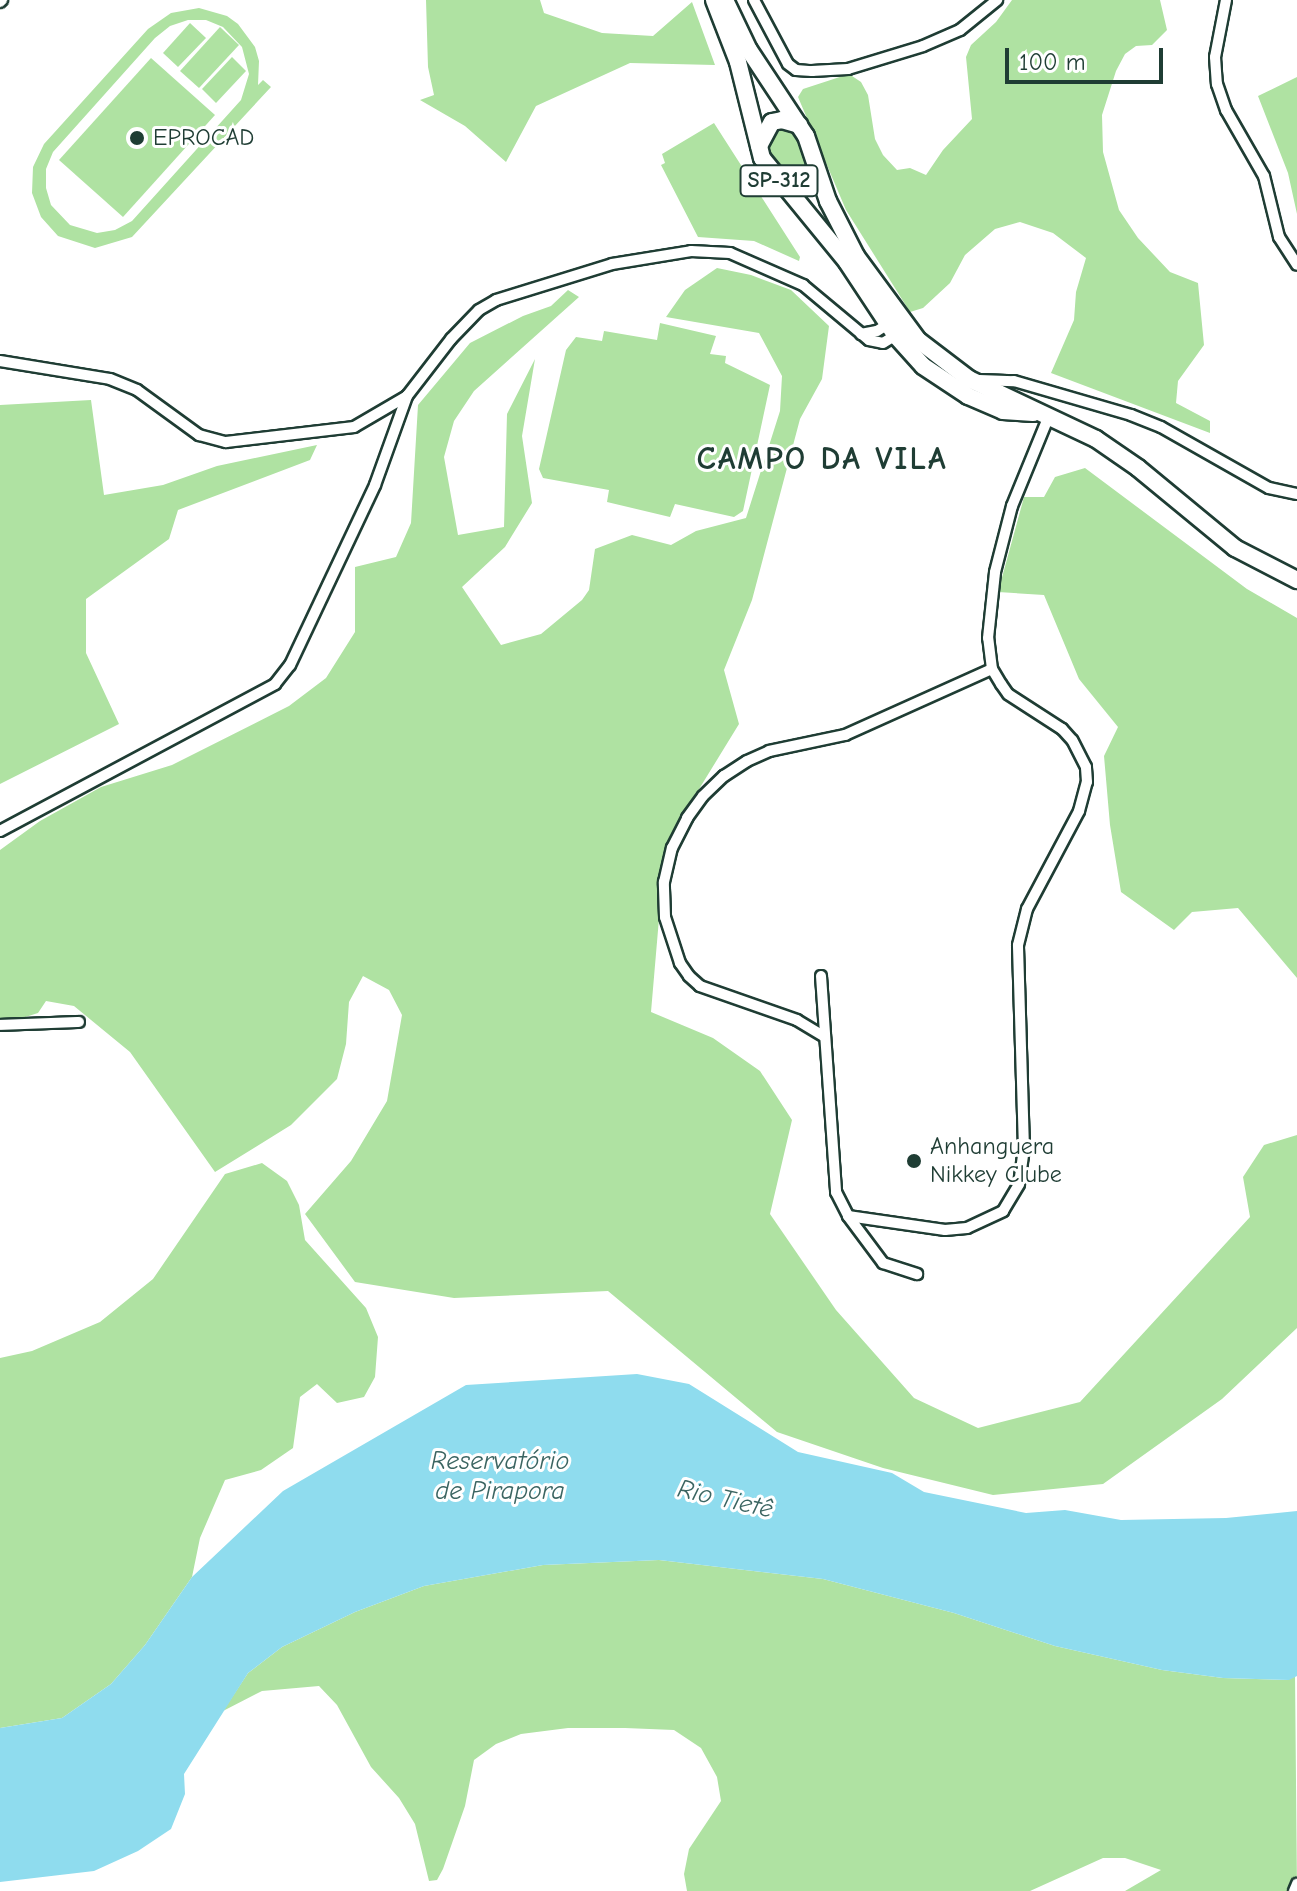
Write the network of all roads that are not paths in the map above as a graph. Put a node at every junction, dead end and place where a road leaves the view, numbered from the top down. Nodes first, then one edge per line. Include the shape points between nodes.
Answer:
1 (714, 0) edge
2 (725, 0) edge
3 (754, 0) edge
4 (997, 0) edge
5 (1226, 0) edge
6 (799, 125) junction
7 (759, 146) junction
8 (816, 169) junction
9 (782, 185) junction
10 (1297, 265) edge
11 (897, 325) junction
12 (0, 361) edge
13 (969, 379) junction
14 (943, 380) junction
15 (407, 396) junction
16 (1046, 415) junction
17 (1297, 494) edge
18 (1297, 580) edge
19 (992, 669) junction
20 (0, 831) edge
21 (821, 976) dead end
22 (79, 1022) dead end
23 (0, 1025) edge
24 (825, 1037) junction
25 (848, 1216) junction
26 (917, 1274) dead end
27 (1297, 1884) edge
28 (1294, 1891) edge

1 - 7 main road, SP-312 via 738,62
2 - 6 main road, SP-312 via 749,50
3 - 4 street via 788,64 812,71 848,69 923,46 960,30
5 - 10 street via 1215,57 1217,84 1264,176 1279,237
6 - 7 main road via 772,122
6 - 8 main road, SP-312
7 - 9 main road, SP-312
8 - 9 main road via 797,186
8 - 11 main road, SP-312 via 856,256
9 - 11 main road, SP-312
11 - 13 main road, SP-312
11 - 14 main road, SP-312 via 923,366
11 - 15 street via 883,343 861,334 781,272 730,253 667,254 580,272 488,305 451,339
12 - 15 street via 110,379 137,390 199,435 226,442 354,427
13 - 14 street
13 - 16 main road, SP-312
13 - 17 street via 1014,381 1131,415 1269,488
14 - 16 main road, SP-312 via 982,404
15 - 20 street via 375,485 290,665 275,684
16 - 18 main road, SP-312 via 1096,439 1235,548
16 - 19 street via 1012,506 995,572 988,638
19 - 24 street via 845,735 769,751 747,761 703,796 672,848 664,882 665,917 689,976 700,986 797,1020
19 - 25 street via 1008,694 1072,740 1086,767 1087,782 1079,811 1027,909 1018,945 1024,1149 1019,1184 1003,1211 967,1228 945,1230
21 - 24 street
22 - 23 street
24 - 25 street via 834,1181
25 - 26 street via 883,1263
27 - 28 street

